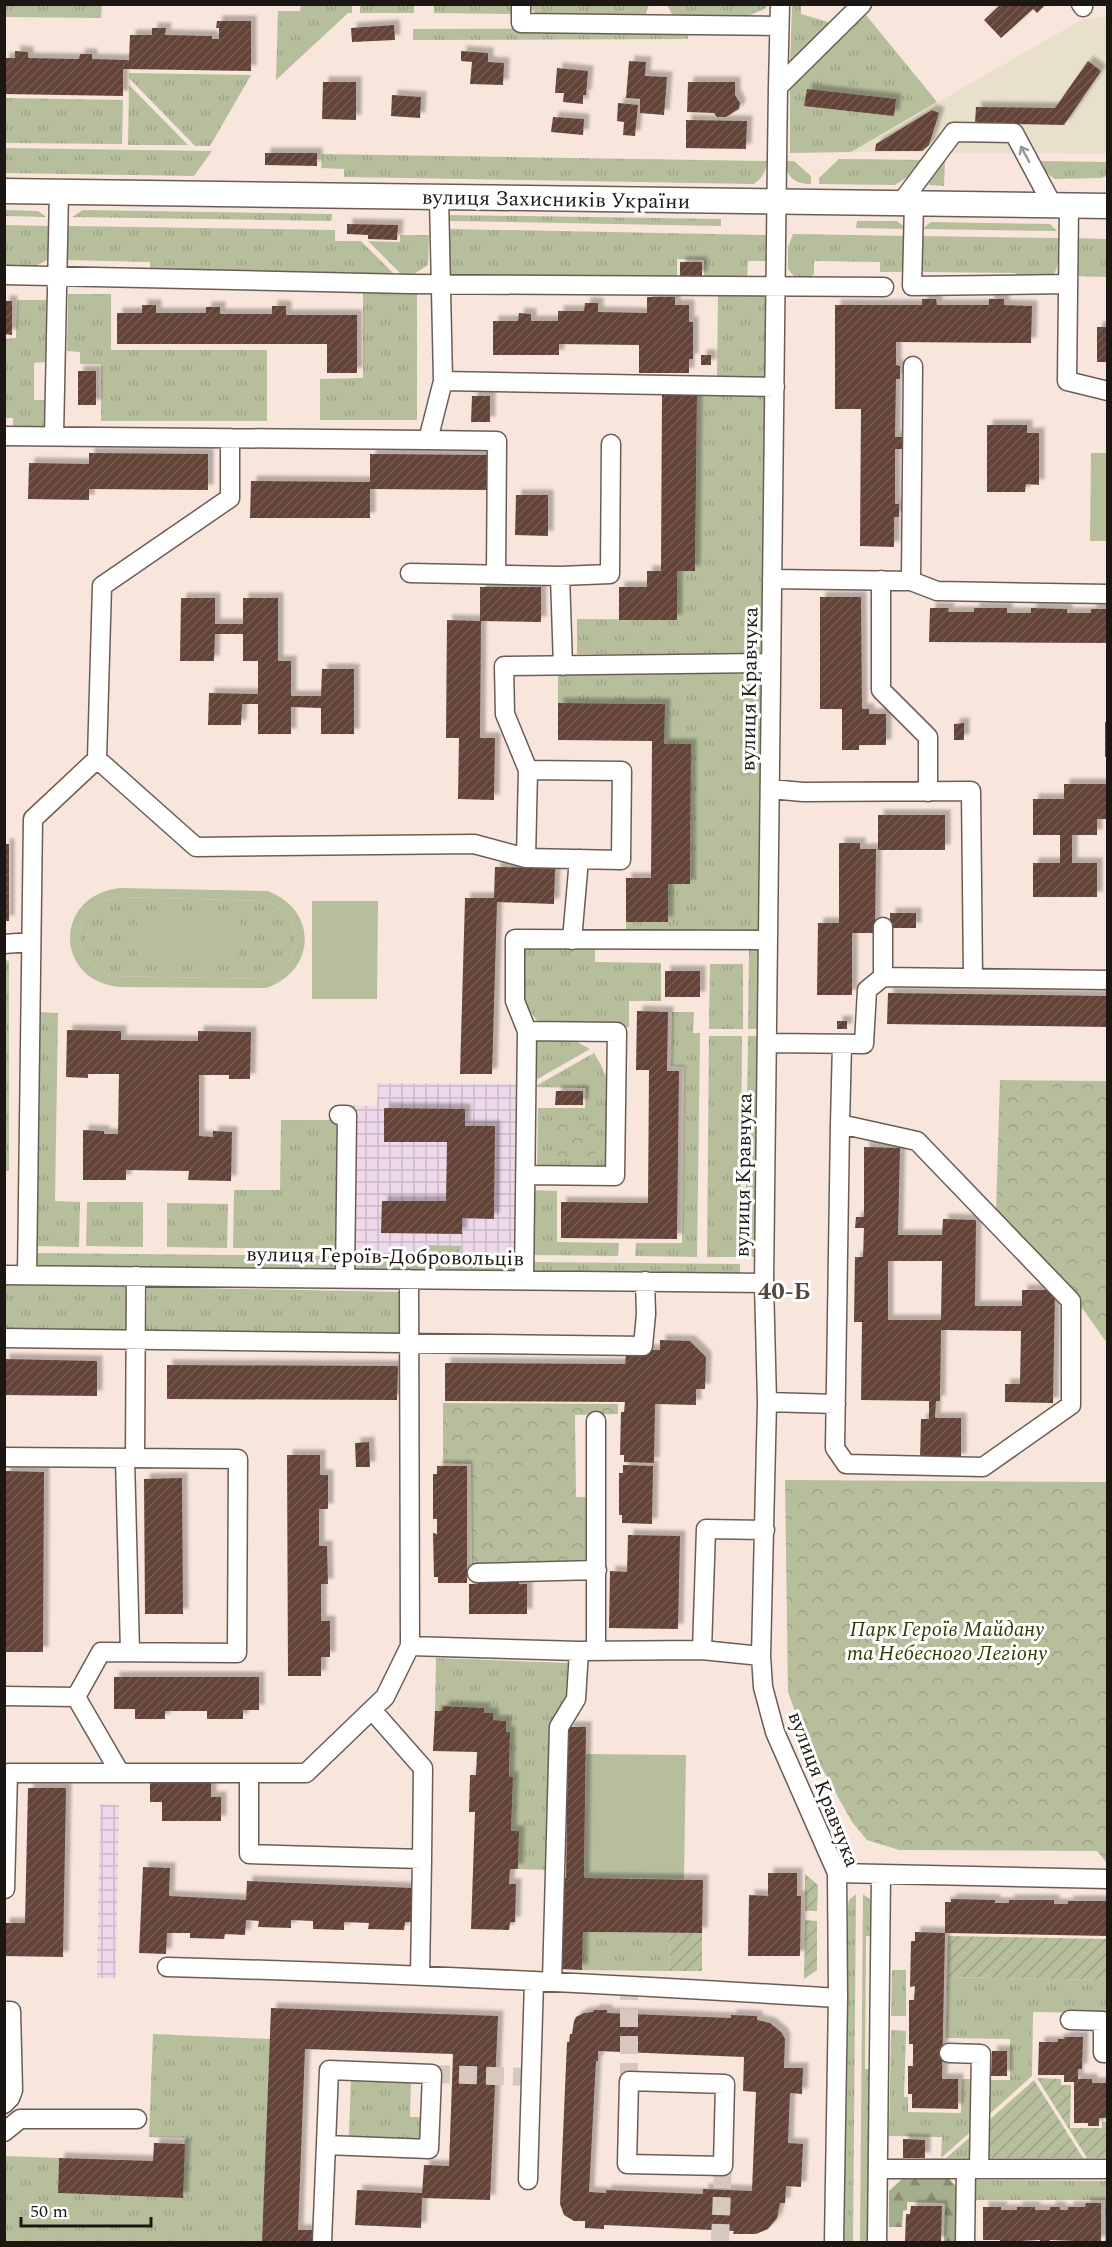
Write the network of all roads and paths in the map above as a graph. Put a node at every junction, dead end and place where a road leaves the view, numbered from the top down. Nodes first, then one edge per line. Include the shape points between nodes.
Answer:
1 (521, 4) edge
2 (780, 4) edge
3 (862, 4) edge
4 (779, 26) junction
5 (778, 87) junction
6 (4, 191) edge
7 (59, 192) junction
8 (439, 197) junction
9 (777, 202) junction
10 (907, 204) junction
11 (1061, 206) junction
12 (1107, 206) edge
13 (4, 275) edge
14 (57, 275) junction
15 (1068, 284) junction
16 (440, 285) junction
17 (884, 286) dead end
18 (776, 287) junction
19 (913, 366) dead end
20 (443, 381) junction
21 (775, 387) junction
22 (1107, 391) edge
23 (4, 436) edge
24 (54, 436) junction
25 (230, 438) junction
26 (429, 440) junction
27 (612, 444) dead end
28 (410, 573) dead end
29 (496, 575) junction
30 (560, 576) junction
31 (772, 579) junction
32 (881, 580) junction
33 (911, 581) junction
34 (1107, 594) edge
35 (771, 663) junction
36 (563, 666) junction
37 (97, 759) junction
38 (528, 770) junction
39 (770, 789) junction
40 (928, 792) junction
41 (526, 858) junction
42 (579, 859) junction
43 (883, 927) dead end
44 (572, 940) junction
45 (768, 940) junction
46 (32, 942) junction
47 (4, 944) edge
48 (883, 977) junction
49 (973, 978) junction
50 (1107, 980) edge
51 (527, 1031) junction
52 (767, 1043) junction
53 (842, 1044) junction
54 (339, 1115) dead end
55 (840, 1124) junction
56 (525, 1175) junction
57 (4, 1275) edge
58 (27, 1275) junction
59 (136, 1276) junction
60 (345, 1278) junction
61 (409, 1279) junction
62 (524, 1280) junction
63 (645, 1281) junction
64 (764, 1283) junction
65 (4, 1338) edge
66 (135, 1338) junction
67 (410, 1343) junction
68 (767, 1402) junction
69 (836, 1404) junction
70 (596, 1421) dead end
71 (4, 1458) edge
72 (130, 1458) junction
73 (765, 1530) junction
74 (597, 1570) junction
75 (477, 1573) dead end
76 (410, 1646) junction
77 (702, 1650) junction
78 (588, 1651) junction
79 (130, 1652) junction
80 (760, 1656) junction
81 (4, 1696) edge
82 (76, 1697) junction
83 (372, 1710) junction
84 (120, 1773) junction
85 (249, 1773) junction
86 (422, 1859) junction
87 (837, 1873) junction
88 (882, 1874) junction
89 (1107, 1879) edge
90 (5, 1889) edge
91 (167, 1967) dead end
92 (420, 1976) junction
93 (543, 1981) junction
94 (838, 1998) junction
95 (4, 2011) edge
96 (1070, 2020) dead end
97 (949, 2053) dead end
98 (1107, 2053) edge
99 (4, 2104) edge
100 (137, 2119) dead end
101 (4, 2132) edge
102 (326, 2145) junction
103 (723, 2166) joint
104 (878, 2169) junction
105 (972, 2169) junction
106 (1107, 2169) edge
107 (528, 2180) dead end
108 (322, 2242) edge
109 (834, 2242) edge
110 (877, 2242) edge
111 (965, 2242) edge

1 - 4 street via 521,23
2 - 4 street, вулиця Кравчука
3 - 5 street
4 - 5 street, вулиця Кравчука
5 - 9 street, вулиця Кравчука
6 - 7 main road, вулиця Захисників України
7 - 8 main road, вулиця Захисників України
7 - 14 street
8 - 9 main road, вулиця Захисників України
8 - 16 street
9 - 10 main road, вулиця Захисників України
9 - 18 street, вулиця Кравчука
10 - 11 main road, вулиця Захисників України
11 -> 10 street via 1014,133 954,132
10 - 15 street via 912,286
11 - 12 main road, вулиця Захисників України
11 - 15 street
13 - 14 street
14 - 16 street
14 - 24 street
15 - 22 street via 1067,381
16 - 18 street
16 - 20 street
17 - 18 street
18 - 21 street, вулиця Кравчука
19 - 33 street
20 - 21 street
20 - 26 street
21 - 31 street, вулиця Кравчука
23 - 24 street
24 - 25 street
25 - 26 street
25 - 37 street via 230,498 102,586
26 - 29 street via 496,441
27 - 30 street via 610,574
28 - 29 street
29 - 30 street
30 - 36 street
31 - 32 street
31 - 35 street, вулиця Кравчука
32 - 33 street
32 - 40 street via 881,690 928,737
33 - 34 street via 937,591
35 - 36 street
35 - 39 street, вулиця Кравчука
36 - 38 street via 504,666 505,714
37 - 41 street via 196,847 474,844
37 - 46 street via 33,819
38 - 41 street
38 - 42 street via 622,771 621,860
39 - 40 street
39 - 45 street, вулиця Кравчука
40 - 49 street via 971,791
41 - 42 street
42 - 44 street
43 - 48 street
44 - 45 street
44 - 51 street via 515,939 515,1001
45 - 52 street, вулиця Кравчука
46 - 47 street
46 - 58 street
48 - 49 street
48 - 53 street via 867,990 864,1044
49 - 50 street
51 - 56 street
51 - 56 street via 617,1032 615,1176
52 - 53 street
52 - 64 street, вулиця Кравчука
53 - 55 street
54 - 60 street via 347,1115
55 - 69 street
55 - 69 street via 917,1141 1071,1301 1071,1405 983,1467 846,1464 835,1448
56 - 62 street
57 - 58 street, вулиця Героїв-Добровольців
58 - 59 street, вулиця Героїв-Добровольців
59 - 60 street, вулиця Героїв-Добровольців
59 - 66 street
60 - 61 street, вулиця Героїв-Добровольців
61 - 62 street, вулиця Героїв-Добровольців
61 - 67 street
62 - 63 street, вулиця Героїв-Добровольців
63 - 64 street, вулиця Героїв-Добровольців
63 - 67 street via 643,1346
64 - 68 street, вулиця Кравчука
65 - 66 street
66 - 67 street
66 - 72 street
67 - 76 street
68 - 69 street
68 - 73 street, вулиця Кравчука
70 - 74 street
71 - 72 street
72 - 79 street
72 - 79 street via 238,1459 237,1653
73 - 77 street via 706,1529
73 - 80 street, вулиця Кравчука
74 - 75 street
74 - 78 street
76 - 78 street
76 - 83 street via 385,1697
77 - 78 street
77 - 80 street
78 - 93 street via 576,1699 559,1727
79 - 82 street via 101,1652
80 - 87 street, вулиця Кравчука via 763,1687 775,1732
81 - 82 street
82 - 84 street
83 - 85 street via 306,1773
83 - 86 street via 423,1768
84 - 85 street
84 - 90 street via 8,1773
85 - 86 street via 249,1854
86 - 92 street
87 - 88 street
87 - 94 street, вулиця Кравчука
88 - 89 street
88 - 104 street
91 - 92 street
92 - 93 street
93 - 94 street
93 - 107 street
94 - 109 street, вулиця Кравчука
95 - 99 street via 11,2011 13,2090
96 - 98 street via 1103,2020 1103,2053
97 - 105 street via 981,2054
100 - 101 street via 20,2119
102 - 102 street via 328,2070 432,2074 429,2149
102 - 108 street
103 - 103 street via 725,2084 629,2081 627,2164
104 - 105 street
104 - 110 street
105 - 106 street
105 - 111 street

